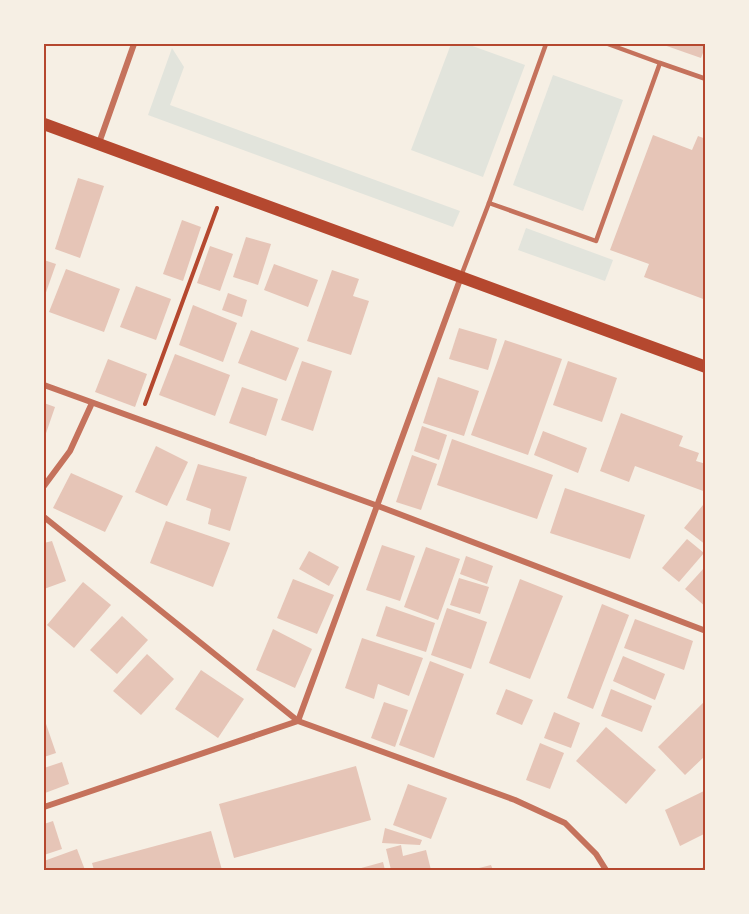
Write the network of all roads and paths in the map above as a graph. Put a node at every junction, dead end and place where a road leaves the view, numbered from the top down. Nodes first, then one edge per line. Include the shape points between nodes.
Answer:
1 (134, 44) edge
2 (546, 44) edge
3 (608, 44) edge
4 (660, 63) junction
5 (705, 79) edge
6 (44, 124) edge
7 (99, 143) junction
8 (223, 191) junction
9 (489, 203) junction
10 (461, 276) junction
11 (705, 367) edge
12 (44, 386) edge
13 (92, 403) junction
14 (139, 420) junction
15 (44, 486) edge
16 (378, 506) junction
17 (44, 517) edge
18 (705, 631) edge
19 (298, 721) junction
20 (44, 807) edge
21 (606, 870) edge

1 - 7 street
2 - 9 lane
3 - 4 lane
4 - 5 lane
4 - 9 lane via 596,241
6 - 7 main road
7 - 8 main road
8 - 10 main road
8 - 14 path
9 - 10 lane
10 - 11 main road
10 - 16 street
12 - 13 street
13 - 14 street
13 - 15 street via 70,452
14 - 16 street
16 - 18 street
16 - 19 street
17 - 19 street
19 - 20 street
19 - 21 street via 515,800 565,823

